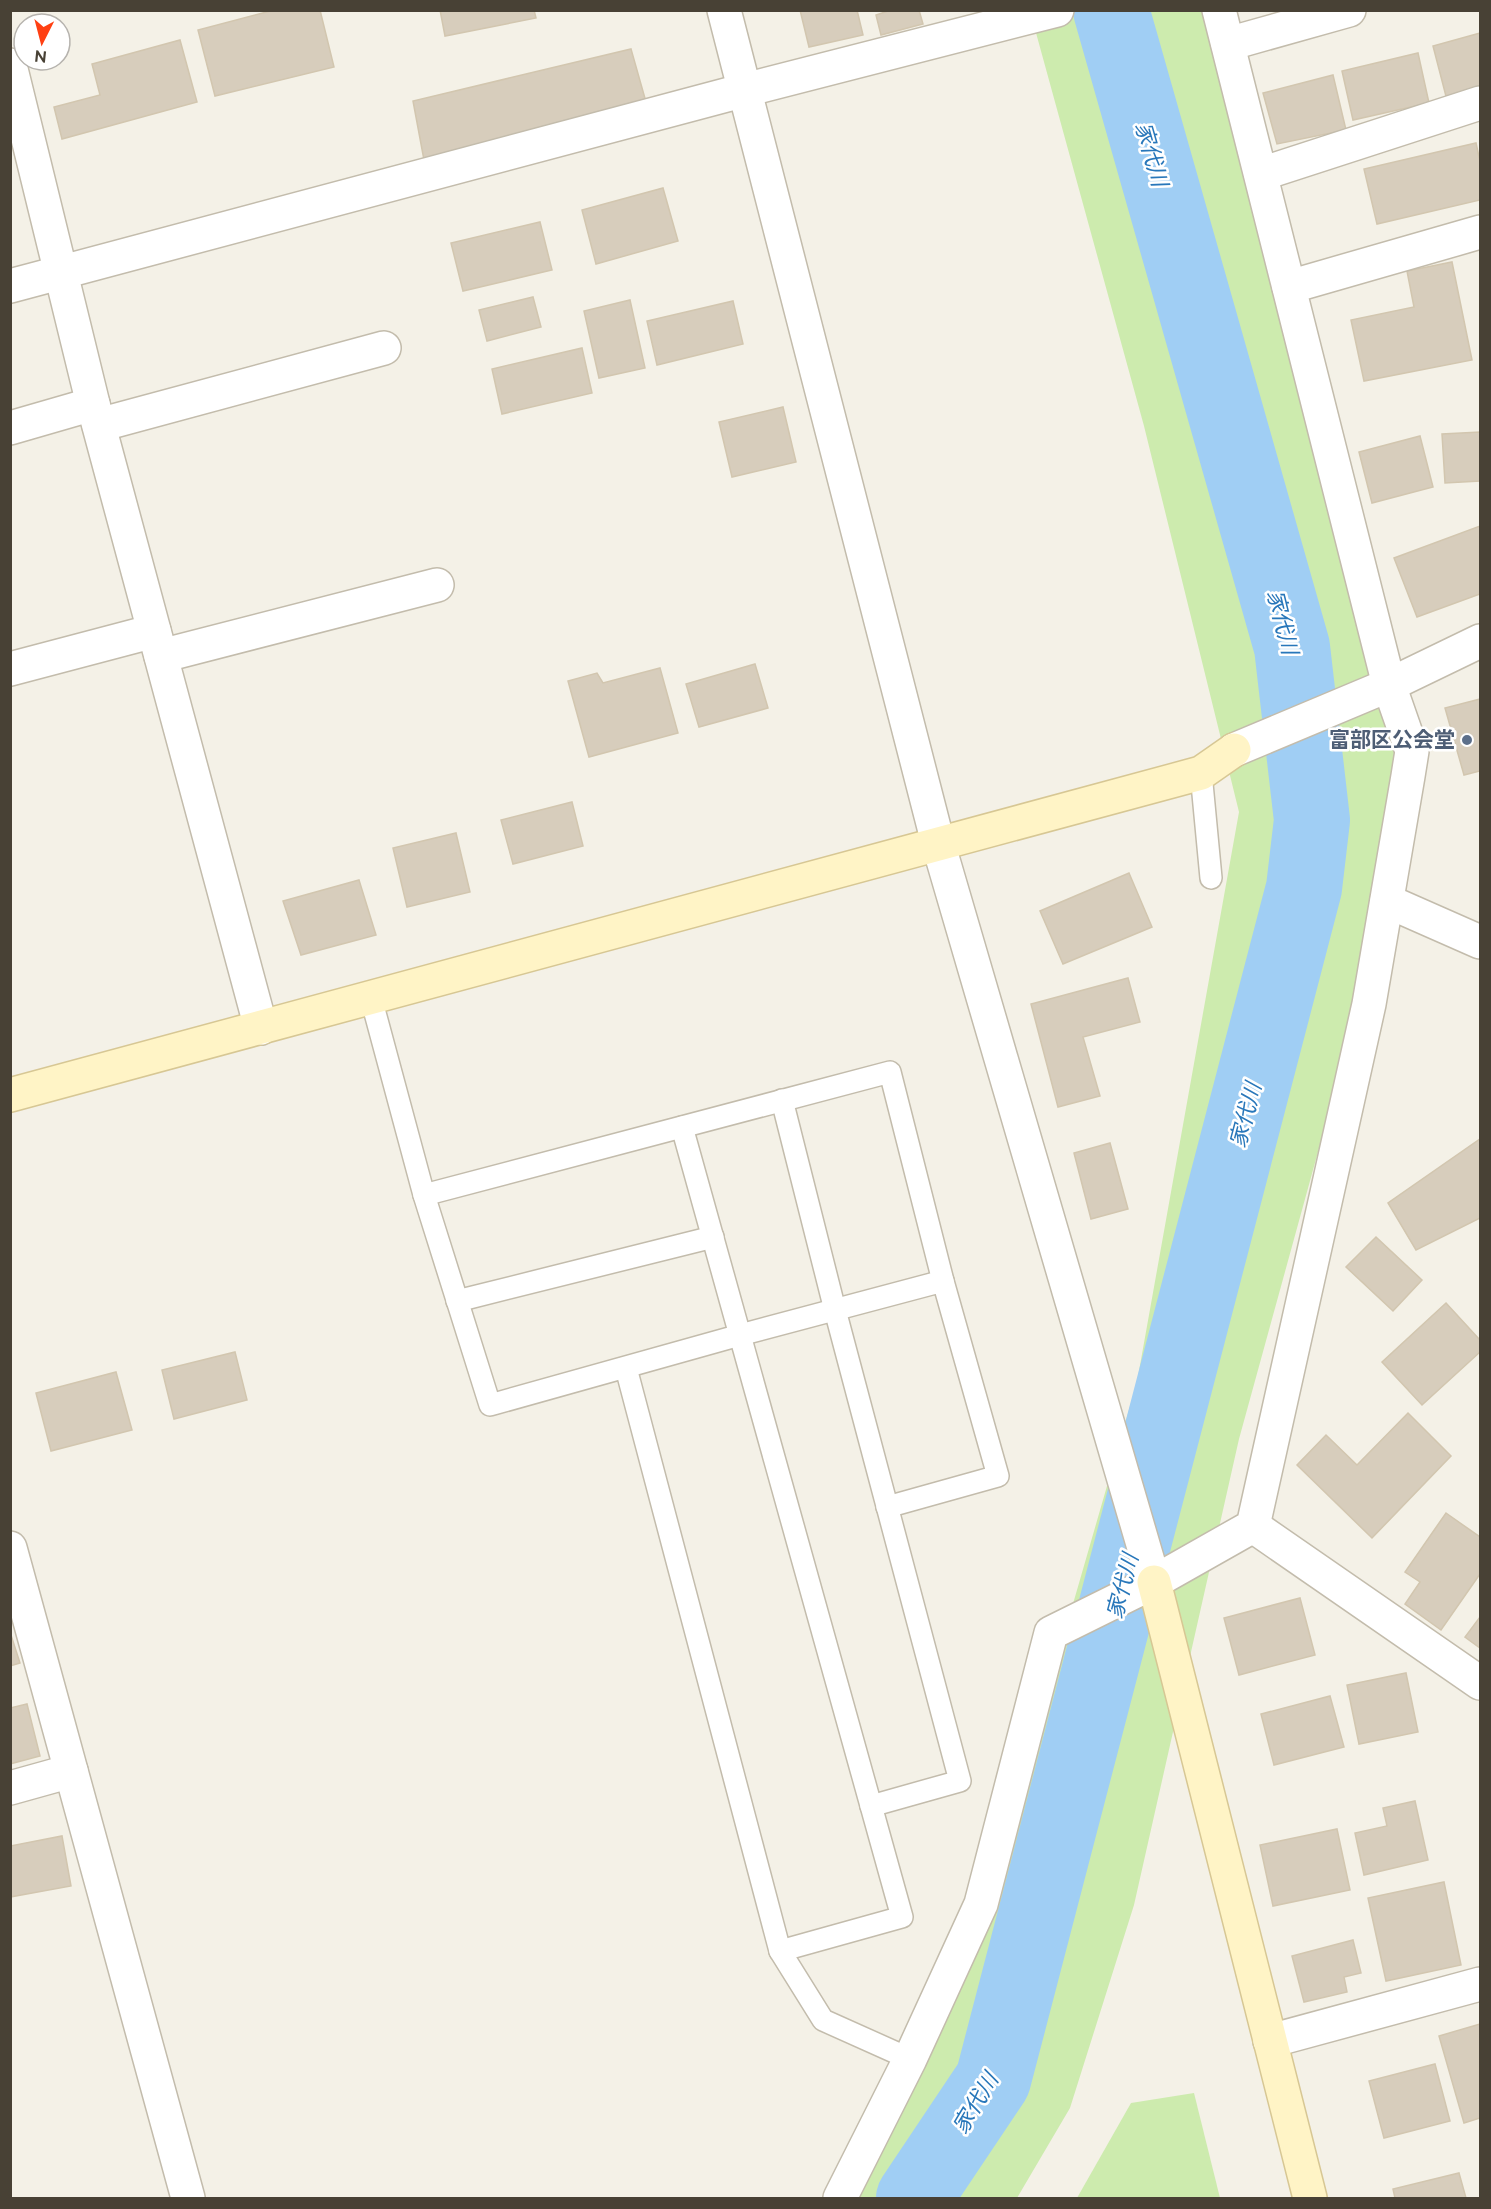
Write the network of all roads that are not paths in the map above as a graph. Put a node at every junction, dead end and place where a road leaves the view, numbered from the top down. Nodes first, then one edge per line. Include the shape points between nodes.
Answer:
1 (724, 10) edge
2 (1057, 10) edge
3 (1219, 10) edge
4 (1349, 10) edge
5 (983, 20) edge
6 (1228, 44) junction
7 (10, 65) edge
8 (745, 90) junction
9 (1480, 103) edge
10 (1261, 174) junction
11 (1480, 232) edge
12 (60, 273) junction
13 (10, 286) edge
14 (1289, 287) junction
15 (384, 348) dead end
16 (96, 414) junction
17 (10, 428) edge
18 (437, 585) dead end
19 (1480, 641) edge
20 (157, 644) junction
21 (10, 669) edge
22 (1389, 686) junction
23 (1201, 773) junction
24 (938, 843) junction
25 (1211, 878) dead end
26 (1387, 901) junction
27 (1480, 942) edge
28 (371, 998) junction
29 (261, 1028) junction
30 (10, 1095) edge
31 (782, 1100) junction
32 (682, 1127) junction
33 (424, 1194) junction
34 (713, 1237) junction
35 (943, 1281) junction
36 (457, 1301) junction
37 (835, 1310) junction
38 (740, 1335) junction
39 (626, 1368) junction
40 (887, 1507) junction
41 (1253, 1526) junction
42 (12, 1563) edge
43 (1154, 1582) junction
44 (1480, 1683) edge
45 (71, 1772) junction
46 (10, 1788) edge
47 (871, 1806) junction
48 (780, 1951) junction
49 (1480, 1984) edge
50 (1270, 2041) junction
51 (910, 2059) junction
52 (188, 2199) edge
53 (840, 2199) edge
54 (1310, 2199) edge

1 - 8 street
2 - 5 street
3 - 6 street
4 - 6 street
5 - 8 street
6 - 10 street
7 - 12 street
8 - 12 street
8 - 24 street
9 - 10 street
10 - 14 street
11 - 14 street
12 - 13 street
12 - 16 street
14 - 22 street
15 - 16 street
16 - 17 street
16 - 20 street
18 - 20 street
19 - 22 street
20 - 21 street
20 - 29 street
22 - 23 street via 1234,750
22 - 26 street via 1412,751
23 - 24 street
23 - 25 lane
24 - 28 street
24 - 43 street
26 - 27 street
26 - 41 street via 1370,1004
28 - 29 street
28 - 33 lane
29 - 30 street
31 - 32 lane
31 - 35 lane via 890,1072
31 - 37 lane
32 - 33 lane
32 - 34 lane
33 - 36 lane
34 - 36 lane
34 - 38 lane
35 - 37 lane
35 - 40 lane via 999,1476
36 - 39 lane via 490,1406
37 - 38 lane
37 - 40 lane
38 - 39 lane
38 - 47 lane
39 - 48 lane
40 - 47 lane via 960,1782
41 - 43 street
41 - 44 street
42 - 45 street
43 - 50 street
43 - 51 street via 1051,1634 981,1904
45 - 46 street
45 - 52 street
47 - 48 lane via 902,1917
48 - 51 lane via 823,2020
49 - 50 street
50 - 54 street
51 - 53 street

